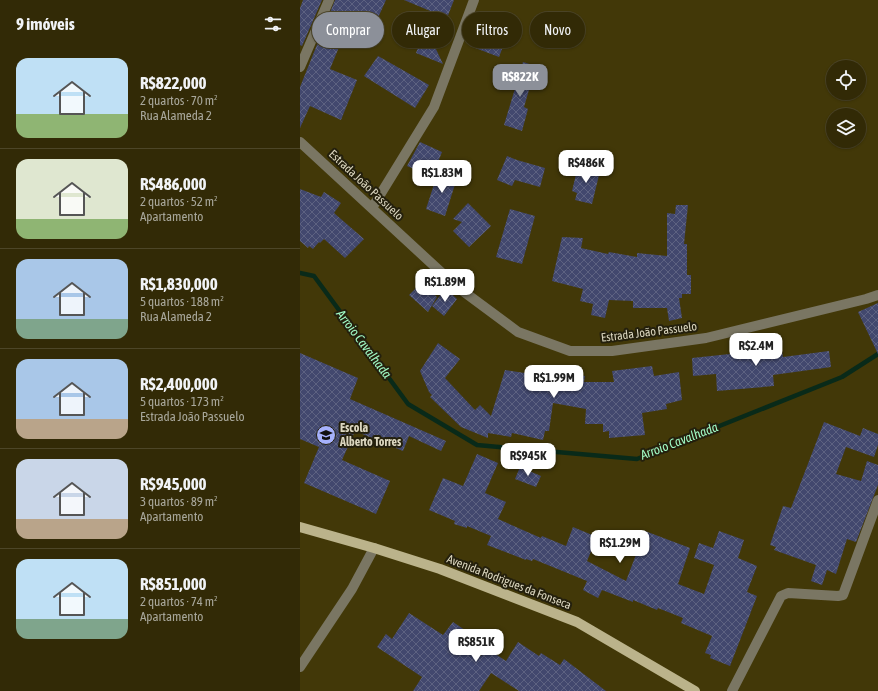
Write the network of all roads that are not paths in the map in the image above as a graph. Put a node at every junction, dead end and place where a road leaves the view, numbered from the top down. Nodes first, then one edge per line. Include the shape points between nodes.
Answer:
1 (329, 0) edge
2 (474, 0) edge
3 (300, 66) edge
4 (300, 142) edge
5 (372, 208) junction
6 (878, 295) edge
7 (878, 500) edge
8 (300, 527) edge
9 (374, 548) junction
10 (300, 667) edge
11 (695, 691) edge
12 (732, 691) edge

1 - 3 street
2 - 5 street via 434,106
4 - 5 street, Estrada João Passuelo
5 - 6 street, Estrada João Passuelo via 456,286 518,332 570,351 612,351 706,338
7 - 12 street via 843,594 838,596 788,593 781,596
8 - 9 main road, Avenida Rodrigues da Fonseca
9 - 10 street via 352,589
9 - 11 main road, Avenida Rodrigues da Fonseca via 440,569 578,622

